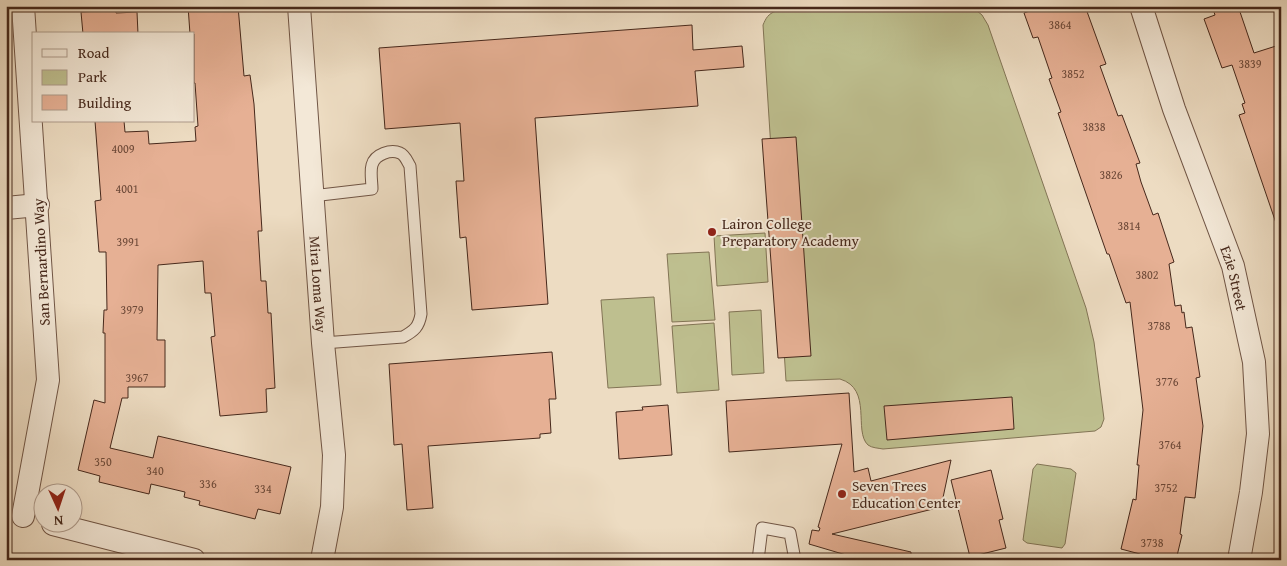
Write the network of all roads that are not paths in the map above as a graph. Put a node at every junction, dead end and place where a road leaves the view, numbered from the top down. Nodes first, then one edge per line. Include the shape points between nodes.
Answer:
1 (23, 6) edge
2 (299, 6) edge
3 (1141, 6) edge
4 (312, 196) junction
5 (38, 205) junction
6 (6, 208) edge
7 (323, 343) junction
8 (24, 517) edge
9 (82, 531) edge
10 (194, 560) edge
11 (322, 560) edge
12 (758, 560) edge
13 (795, 560) edge
14 (1239, 560) edge

1 - 5 street, San Bernardino Way
2 - 4 street, Mira Loma Way
3 - 14 street, Ezie Street via 1174,109 1233,266 1254,362 1258,434
4 - 7 street, Mira Loma Way
4 - 7 lane via 372,190 373,163 379,155 400,153 410,166 421,314 419,324 403,337
5 - 6 street
5 - 8 street, San Bernardino Way via 48,380
7 - 11 street, Mira Loma Way via 334,455 332,507
9 - 10 street
12 - 13 lane via 762,528 790,533

